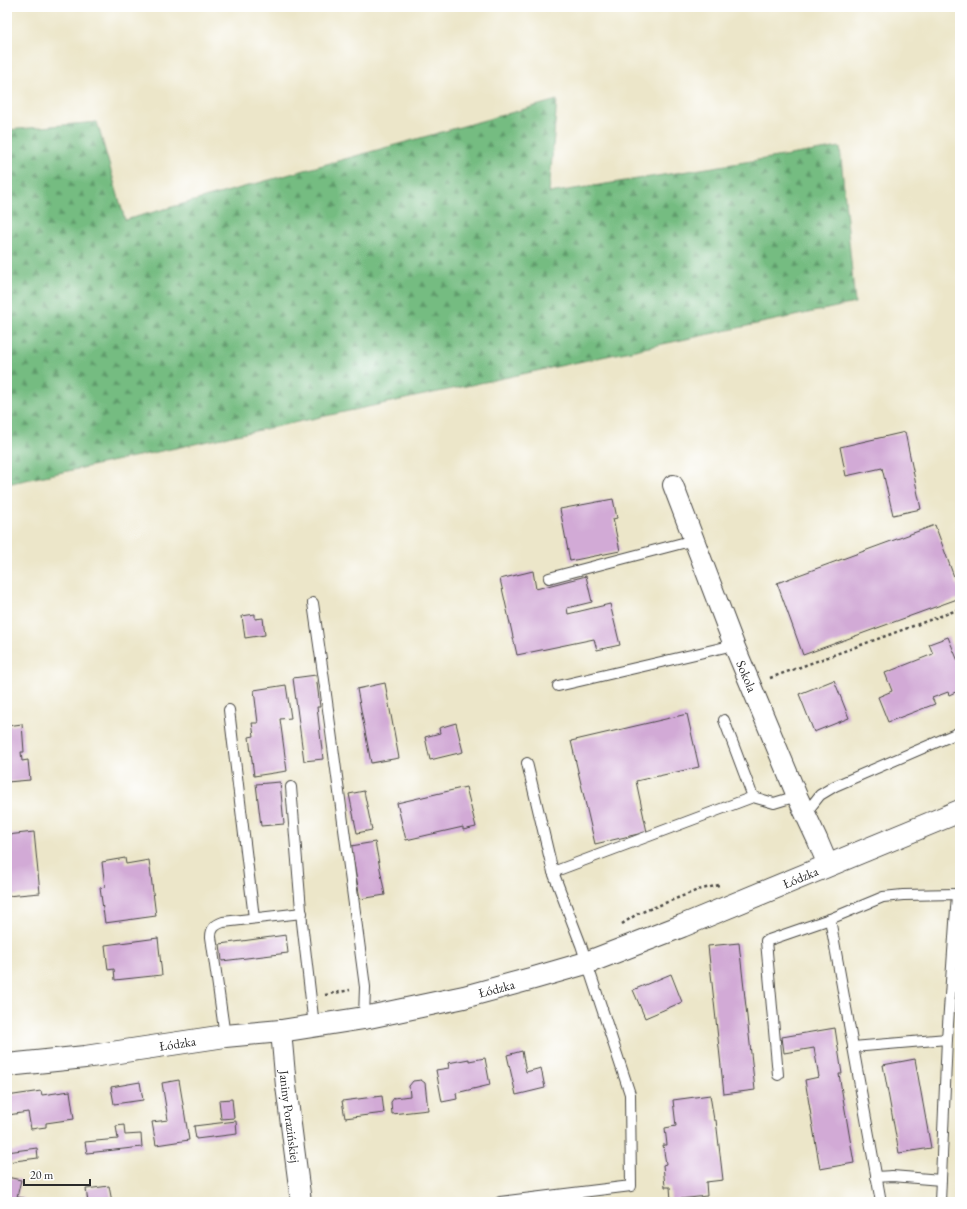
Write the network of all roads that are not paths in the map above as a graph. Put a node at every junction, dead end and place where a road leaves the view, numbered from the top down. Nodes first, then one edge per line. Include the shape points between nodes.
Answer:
1 (673, 485) dead end
2 (694, 540) junction
3 (549, 578) dead end
4 (313, 604) dead end
5 (734, 645) junction
6 (558, 686) dead end
7 (229, 710) dead end
8 (724, 720) dead end
9 (960, 732) edge
10 (527, 763) dead end
11 (291, 787) dead end
12 (753, 797) junction
13 (801, 805) junction
14 (960, 811) edge
15 (828, 865) junction
16 (553, 872) junction
17 (958, 894) edge
18 (302, 913) junction
19 (254, 918) junction
20 (830, 919) junction
21 (586, 963) junction
22 (364, 1018) junction
23 (314, 1026) junction
24 (280, 1031) junction
25 (225, 1036) junction
26 (947, 1039) junction
27 (853, 1047) junction
28 (7, 1065) edge
29 (778, 1075) dead end
30 (876, 1177) junction
31 (941, 1180) junction
32 (301, 1202) edge
33 (500, 1202) edge
34 (881, 1202) edge
35 (940, 1202) edge

1 - 2 street, Sokola
2 - 3 lane
2 - 5 street, Sokola
4 - 22 lane via 365,988
5 - 6 lane
5 - 13 street, Sokola
7 - 19 lane
8 - 12 lane
9 - 13 lane via 835,786
10 - 16 lane
11 - 18 lane
12 - 13 lane via 774,803
12 - 16 lane
13 - 15 street, Sokola
14 - 15 main road, Łódzka
15 - 21 main road, Łódzka
16 - 21 lane
17 - 20 lane via 883,897
17 - 26 lane
18 - 19 lane
18 - 23 lane
19 - 25 lane via 216,924 211,932
20 - 27 lane
20 - 29 lane via 766,941
21 - 22 main road, Łódzka via 464,997
21 - 33 lane via 630,1094 631,1186
22 - 23 main road, Łódzka
23 - 24 main road, Łódzka
24 - 25 main road, Łódzka
24 - 32 street, Janiny Porazińskiej
25 - 28 main road, Łódzka via 85,1057
26 - 27 lane
26 - 31 lane
27 - 30 lane
30 - 31 lane
30 - 34 lane
31 - 35 lane

